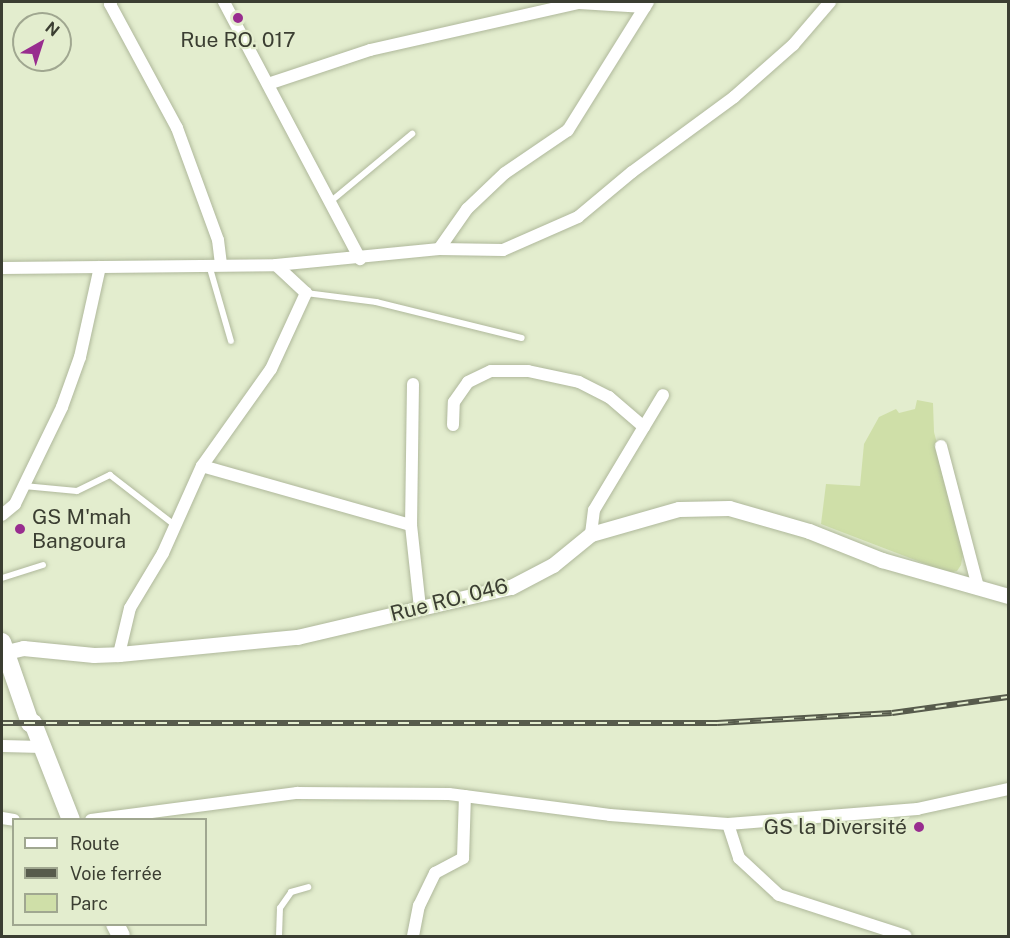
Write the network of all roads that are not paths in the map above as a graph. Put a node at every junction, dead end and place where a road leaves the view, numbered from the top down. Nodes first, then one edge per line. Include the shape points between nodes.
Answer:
1 (108, 2) edge
2 (224, 2) edge
3 (830, 2) edge
4 (646, 4) edge
5 (268, 84) junction
6 (412, 134) dead end
7 (330, 202) junction
8 (439, 249) junction
9 (360, 259) junction
10 (215, 265) junction
11 (276, 265) junction
12 (100, 267) junction
13 (2, 268) edge
14 (306, 292) junction
15 (522, 338) dead end
16 (231, 341) dead end
17 (413, 384) dead end
18 (663, 395) dead end
19 (453, 425) dead end
20 (644, 427) junction
21 (941, 446) dead end
22 (202, 466) junction
23 (24, 486) junction
24 (2, 515) edge
25 (411, 525) junction
26 (176, 526) junction
27 (591, 534) junction
28 (43, 565) dead end
29 (2, 578) edge
30 (978, 587) junction
31 (1008, 596) edge
32 (420, 608) junction
33 (3, 648) edge
34 (119, 654) junction
35 (2, 746) edge
36 (42, 747) junction
37 (1008, 789) edge
38 (465, 796) junction
39 (71, 818) edge
40 (99, 818) edge
41 (728, 824) junction
42 (308, 887) dead end
43 (279, 936) edge
44 (413, 936) edge
45 (906, 936) edge

1 - 10 street via 177,128 218,240
2 - 5 street
3 - 8 street via 793,45 734,97 578,217 503,250
4 - 5 street via 579,3 370,50
4 - 8 street via 568,130 505,173 467,208
5 - 7 street
6 - 7 lane
7 - 9 street
8 - 9 street
9 - 11 street
10 - 11 street
10 - 12 street
10 - 16 lane
11 - 14 street
12 - 13 street
12 - 23 street via 81,357
14 - 15 lane via 376,302
14 - 22 street via 271,369
17 - 25 street
18 - 20 street
19 - 20 street via 454,402 468,382 490,371 528,371 579,382 609,397
20 - 27 street via 594,510
21 - 30 street
22 - 25 street
22 - 26 street
23 - 24 street via 15,504
23 - 26 lane via 77,491 110,476
25 - 32 street
26 - 34 street via 130,608
27 - 30 street, Rue RO. 046 via 679,509 729,508 809,531 882,560
27 - 32 street, Rue RO. 046 via 553,565 511,587
28 - 29 lane
30 - 31 street, Rue RO. 046
32 - 34 street, Rue RO. 046 via 297,637
33 - 34 street, Rue RO. 046
33 - 36 main road
35 - 36 street
36 - 39 main road
37 - 41 street via 916,809
38 - 40 street via 297,794
38 - 41 street via 610,815
38 - 44 street via 463,858 435,873 419,906
41 - 45 street via 739,858 779,895
42 - 43 lane via 291,892 280,908

